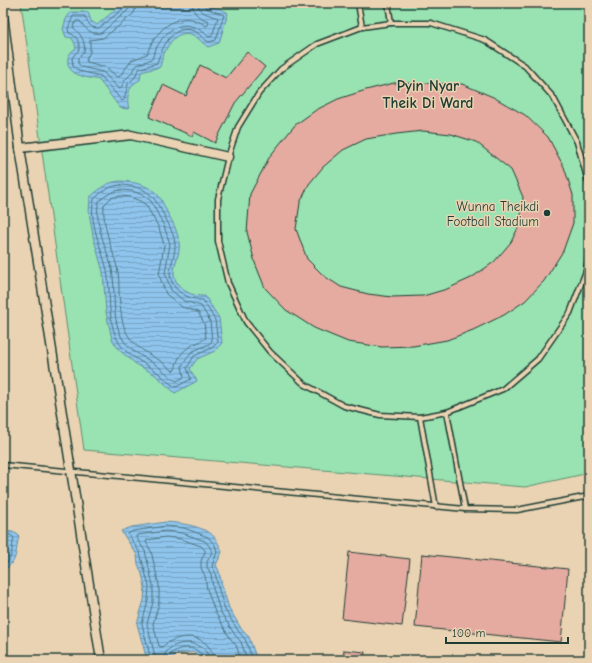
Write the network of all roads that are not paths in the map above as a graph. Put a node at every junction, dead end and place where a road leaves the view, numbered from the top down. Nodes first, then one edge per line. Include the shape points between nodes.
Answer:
1 (358, 3) edge
2 (388, 3) edge
3 (3, 15) edge
4 (391, 23) junction
5 (362, 27) junction
6 (20, 148) junction
7 (228, 157) junction
8 (589, 185) edge
9 (589, 253) edge
10 (446, 412) junction
11 (420, 416) junction
12 (3, 465) edge
13 (70, 471) junction
14 (589, 496) edge
15 (436, 507) junction
16 (465, 509) junction
17 (101, 660) edge

1 - 5 lane
2 - 4 lane
3 - 6 street
4 - 5 lane
4 - 8 lane via 431,23 484,40 525,66 554,97 577,142
5 - 7 lane via 317,44 281,69 259,93 238,127
6 - 7 street via 131,135
6 - 13 street
7 - 11 lane via 218,199 218,241 228,283 246,322 270,352 304,384 337,403 380,415
9 - 10 lane via 586,271 570,313 538,359 502,389
10 - 11 lane
10 - 16 lane
11 - 15 lane
12 - 13 lane
13 - 15 lane
13 - 17 street
14 - 16 lane via 517,510
15 - 16 lane

